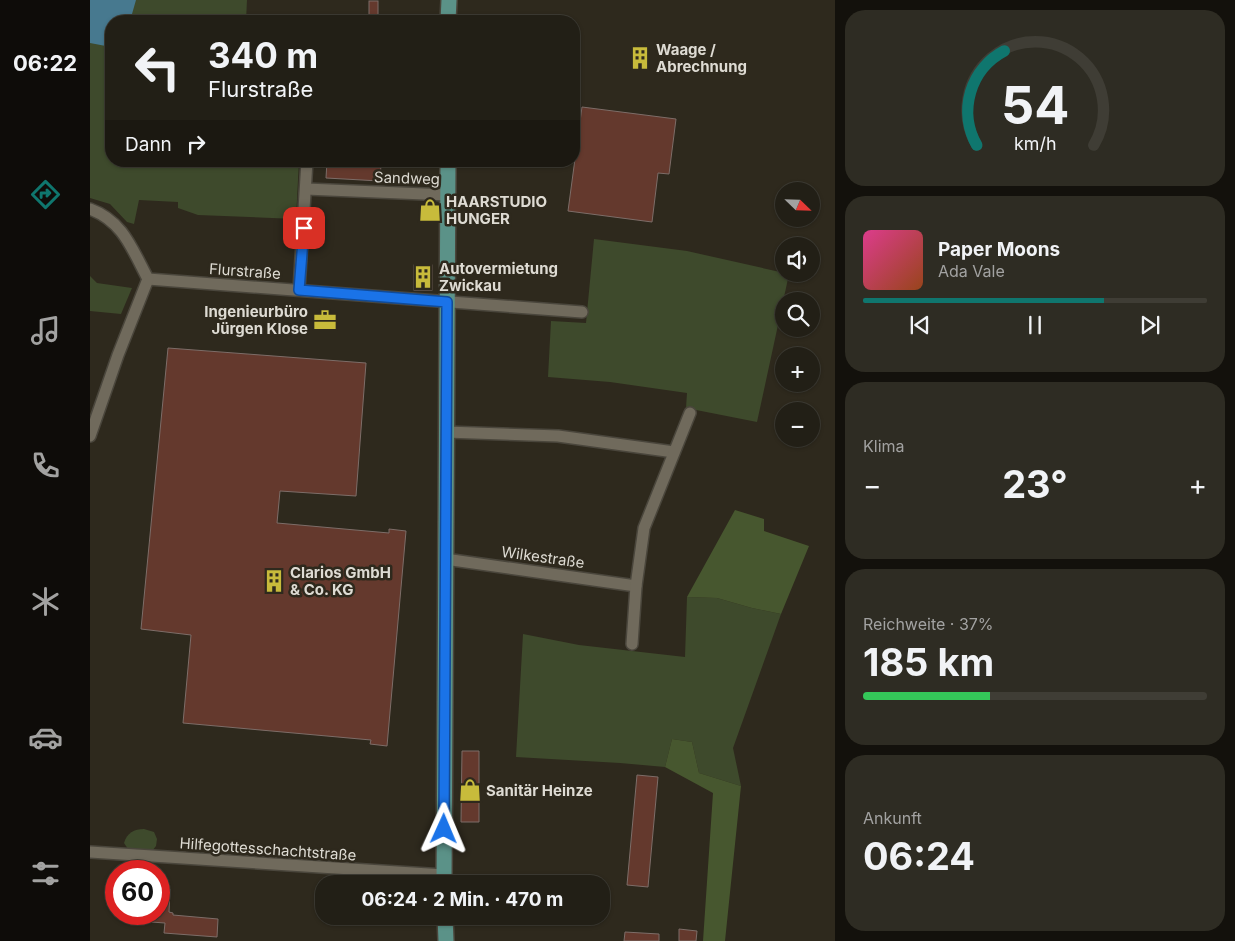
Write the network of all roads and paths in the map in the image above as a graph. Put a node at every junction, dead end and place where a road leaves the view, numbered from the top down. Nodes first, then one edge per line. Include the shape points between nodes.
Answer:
1 (449, 0) edge
2 (448, 15) edge
3 (307, 167) edge
4 (448, 167) edge
5 (306, 190) junction
6 (448, 195) junction
7 (90, 209) edge
8 (148, 279) junction
9 (299, 290) junction
10 (447, 302) junction
11 (582, 312) dead end
12 (690, 413) dead end
13 (446, 432) junction
14 (90, 436) edge
15 (674, 452) junction
16 (445, 559) junction
17 (636, 586) junction
18 (632, 644) dead end
19 (90, 852) edge
20 (392, 875) edge
21 (444, 875) edge
22 (445, 925) edge
23 (446, 941) edge

1 - 2 main road
3 - 5 street
4 - 6 main road
5 - 6 street, Sandweg
5 - 9 street
6 - 10 main road
7 - 8 street via 104,214 118,226
8 - 9 street, Flurstraße
8 - 14 street
9 - 10 street, Flurstraße
10 - 11 street, Flurstraße
10 - 13 main road
12 - 15 street
13 - 15 street via 558,436
13 - 16 main road
15 - 17 street via 644,528
16 - 17 street, Wilkestraße
16 - 21 main road
17 - 18 street
19 - 20 street, Hilfegottesschachtstraße
22 - 23 main road

